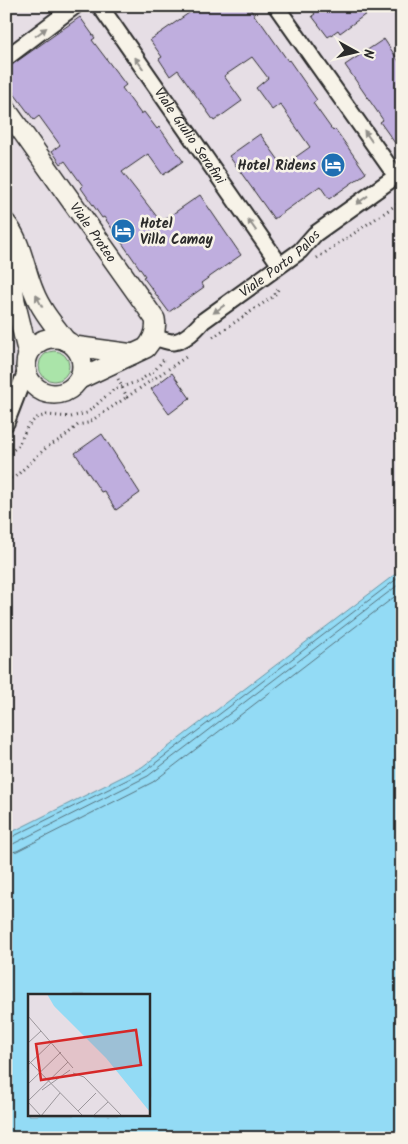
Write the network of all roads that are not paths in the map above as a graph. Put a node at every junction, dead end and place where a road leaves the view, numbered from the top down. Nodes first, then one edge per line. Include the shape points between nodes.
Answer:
1 (75, 6) edge
2 (100, 6) edge
3 (276, 6) edge
4 (6, 58) edge
5 (6, 109) edge
6 (399, 174) edge
7 (6, 223) edge
8 (6, 231) edge
9 (280, 265) junction
10 (153, 337) junction
11 (70, 343) junction
12 (133, 354) junction
13 (27, 363) junction
14 (80, 379) junction
15 (6, 423) edge

4 -> 1 street
9 -> 2 street, Viale Giulio Serafini
6 -> 3 street
5 - 10 street, Viale Proteo via 155,319
6 -> 9 street, Viale Porto Palos via 315,234 300,251
11 -> 7 street via 46,315 34,292 14,232
8 - 13 street
9 -> 10 street, Viale Porto Palos via 183,338 174,342
10 - 12 street via 146,348
11 - 12 street
11 - 13 street via 58,338 40,341
11 - 14 street via 82,361
12 - 14 street
13 - 14 street via 29,380 34,387 50,395 67,392
13 - 15 street

